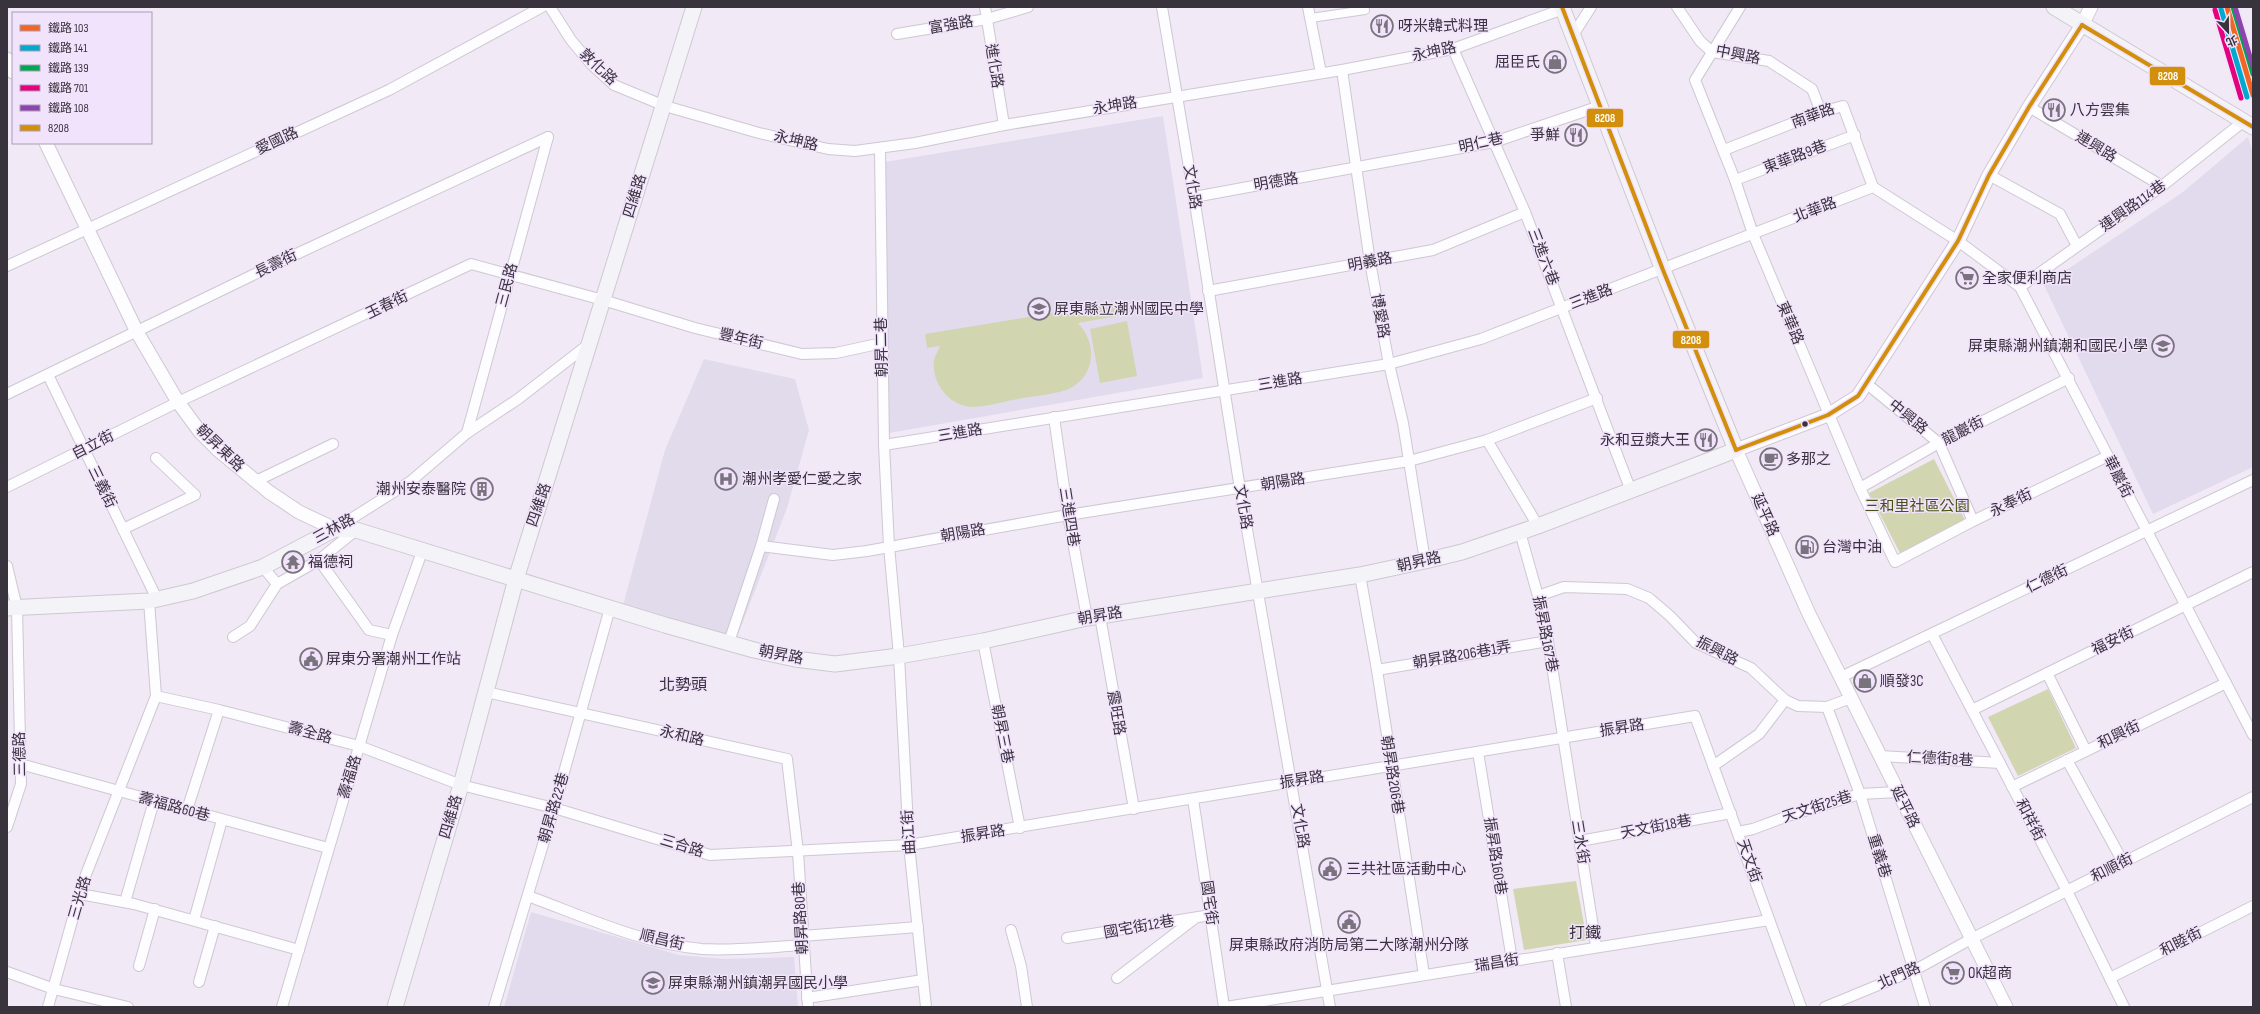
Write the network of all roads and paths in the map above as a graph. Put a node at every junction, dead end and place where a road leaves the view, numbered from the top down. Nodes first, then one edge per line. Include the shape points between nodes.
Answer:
1 (542, 7) edge
2 (550, 7) edge
3 (694, 7) edge
4 (985, 7) edge
5 (1028, 7) edge
6 (1162, 7) edge
7 (1308, 7) edge
8 (1364, 7) edge
9 (1591, 7) edge
10 (1677, 7) edge
11 (1740, 7) edge
12 (2054, 7) edge
13 (2091, 7) edge
14 (1562, 8) edge
15 (1311, 18) junction
16 (987, 19) junction
17 (2082, 25) junction
18 (897, 34) dead end
19 (1573, 35) junction
20 (1453, 49) junction
21 (1712, 52) junction
22 (7, 59) edge
23 (12, 70) edge
24 (1342, 70) junction
25 (1321, 73) junction
26 (1177, 96) junction
27 (665, 106) junction
28 (1600, 106) junction
29 (2029, 107) junction
30 (1821, 112) junction
31 (1004, 124) junction
32 (2248, 124) edge
33 (1855, 135) junction
34 (548, 137) joint
35 (1494, 142) junction
36 (46, 144) edge
37 (880, 149) junction
38 (1724, 150) junction
39 (1358, 167) junction
40 (1989, 175) junction
41 (1735, 180) junction
42 (2162, 186) junction
43 (1873, 187) junction
44 (1194, 197) junction
45 (1525, 212) junction
46 (87, 230) junction
47 (1753, 234) junction
48 (1958, 242) junction
49 (2077, 246) junction
50 (1370, 262) junction
51 (7, 266) edge
52 (1663, 270) junction
53 (509, 276) junction
54 (2020, 287) junction
55 (1208, 291) junction
56 (603, 300) junction
57 (1563, 308) junction
58 (137, 332) junction
59 (591, 343) junction
60 (882, 343) junction
61 (1389, 364) junction
62 (48, 375) junction
63 (2069, 378) junction
64 (1867, 384) junction
65 (1224, 391) junction
66 (7, 394) edge
67 (1597, 398) junction
68 (178, 402) junction
69 (1828, 415) junction
70 (1054, 417) junction
71 (467, 433) junction
72 (1488, 440) junction
73 (1939, 443) junction
74 (333, 444) dead end
75 (884, 446) junction
76 (84, 450) junction
77 (1736, 450) junction
78 (2108, 456) junction
79 (156, 458) dead end
80 (1409, 461) junction
81 (2253, 480) edge
82 (256, 481) junction
83 (7, 487) edge
84 (1860, 488) junction
85 (1240, 489) junction
86 (1631, 491) junction
87 (774, 499) dead end
88 (1068, 515) junction
89 (1973, 521) junction
90 (1538, 526) junction
91 (335, 528) junction
92 (123, 529) junction
93 (356, 530) junction
94 (2147, 531) junction
95 (1520, 532) junction
96 (761, 546) junction
97 (889, 546) junction
98 (423, 549) junction
99 (319, 560) junction
100 (1425, 562) junction
101 (1895, 562) joint
102 (7, 566) edge
103 (263, 567) junction
104 (2253, 572) edge
105 (1360, 575) junction
106 (516, 579) junction
107 (277, 584) junction
108 (1258, 590) junction
109 (1538, 596) junction
110 (153, 600) junction
111 (2186, 606) junction
112 (12, 608) edge
113 (610, 608) junction
114 (1093, 617) junction
115 (1932, 634) junction
116 (392, 636) junction
117 (233, 638) dead end
118 (1548, 640) junction
119 (983, 641) junction
120 (729, 642) junction
121 (899, 656) junction
122 (1377, 670) junction
123 (2047, 673) junction
124 (1841, 677) junction
125 (2226, 683) junction
126 (486, 692) junction
127 (156, 696) junction
128 (1851, 698) junction
129 (1785, 700) junction
130 (1827, 707) junction
131 (219, 710) junction
132 (1972, 710) junction
133 (581, 713) junction
134 (1695, 716) joint
135 (2253, 735) edge
136 (1564, 738) junction
137 (359, 746) junction
138 (2086, 751) junction
139 (1478, 752) junction
140 (1880, 756) junction
141 (2067, 760) junction
142 (2000, 763) junction
143 (20, 764) junction
144 (1390, 766) junction
145 (1713, 766) junction
146 (1292, 781) junction
147 (461, 785) junction
148 (2012, 787) junction
149 (118, 791) junction
150 (1898, 792) junction
151 (1860, 794) junction
152 (2253, 797) edge
153 (1193, 799) junction
154 (154, 801) junction
155 (554, 808) junction
156 (1134, 809) junction
157 (187, 810) junction
158 (1731, 813) junction
159 (222, 820) junction
160 (7, 827) edge
161 (1020, 828) junction
162 (1738, 832) junction
163 (1580, 841) junction
164 (910, 845) junction
165 (328, 848) junction
166 (798, 852) junction
167 (2123, 862) junction
168 (2067, 891) junction
169 (80, 894) junction
170 (528, 896) junction
171 (125, 902) junction
172 (2253, 906) edge
173 (155, 910) junction
174 (1211, 915) junction
175 (1195, 917) junction
176 (194, 920) junction
177 (1769, 920) junction
178 (215, 926) junction
179 (918, 927) junction
180 (1011, 930) dead end
181 (1066, 938) dead end
182 (1971, 939) junction
183 (802, 941) junction
184 (1596, 946) junction
185 (299, 950) junction
186 (1557, 953) junction
187 (1512, 960) junction
188 (138, 966) dead end
189 (1915, 970) junction
190 (7, 972) edge
191 (1424, 975) junction
192 (1117, 978) dead end
193 (2110, 978) junction
194 (923, 980) junction
195 (199, 982) dead end
196 (54, 989) junction
197 (1327, 991) junction
198 (807, 1002) edge
199 (115, 1005) edge
200 (48, 1007) edge
201 (128, 1007) edge
202 (282, 1007) edge
203 (395, 1007) edge
204 (494, 1007) edge
205 (926, 1007) edge
206 (1027, 1007) edge
207 (1225, 1007) edge
208 (1330, 1007) edge
209 (1566, 1007) edge
210 (1801, 1007) edge
211 (1825, 1007) edge
212 (1925, 1007) edge
213 (2006, 1007) edge
214 (2124, 1007) edge

1 - 46 street, 愛國路 via 389,90
2 - 27 street, 敦化路 via 571,40 591,64 614,85
3 - 27 main road, 四維路
4 - 16 street, 進化路
5 - 16 street, 富強路
6 - 26 street, 文化路
7 - 15 street
8 - 15 street via 1365,10
9 - 19 street
10 - 21 street, 中興路 via 1700,41
11 - 21 street
12 - 17 main road
13 - 17 street, 朝昇路
14 - 19 main road, 延平路
14 - 20 street, 永坤路
15 - 25 street
16 - 18 street, 富強路
16 - 31 street, 進化路
17 - 29 street, 朝昇路
17 - 32 main road
19 - 28 main road, 延平路
20 - 24 street, 永坤路
20 - 35 street, 三進六巷
21 - 30 street, 中興路 via 1769,61 1812,89
21 - 38 street, 東華路 via 1695,80
22 - 23 street
24 - 25 street, 永坤路
24 - 39 street, 博愛路
25 - 26 street, 永坤路
26 - 31 street, 永坤路
26 - 44 street, 文化路
27 - 37 street, 永坤路 via 759,133 828,149
27 - 56 main road, 四維路
28 - 35 street, 明仁巷
28 - 52 main road, 延平路
29 - 40 street, 朝昇路
29 - 42 street, 連興路
30 - 33 street, 南華路 via 1843,106
30 - 38 street, 南華路
31 - 37 street, 永坤路
32 - 42 street, 連興路114巷
33 - 41 street, 東華路9巷
33 - 43 street, 南華路
34 - 53 street, 三民路
34 - 58 street, 長壽街 via 290,257
35 - 39 street, 明仁巷
35 - 45 street, 三進六巷
36 - 46 street, 朝昇東路
37 - 60 street, 朝昇二巷
38 - 41 street, 東華路
39 - 44 street, 明德路
39 - 50 street, 博愛路
40 - 48 street, 朝昇路
40 - 49 street via 2060,214
41 - 47 street, 東華路
42 - 49 street, 連興路114巷
43 - 47 street, 北華路
43 - 48 street
44 - 55 street, 文化路
45 - 50 street, 明義路 via 1433,250
45 - 57 street, 三進六巷
46 - 51 street, 愛國路
46 - 58 street, 朝昇東路
47 - 52 street, 北華路
47 - 69 street, 東華路
48 - 54 street, 華巖街
48 - 64 street, 朝昇路
49 - 54 street, 連興路114巷
50 - 55 street, 明義路
50 - 61 street, 博愛路
52 - 57 street, 三進路
52 - 77 main road, 延平路
53 - 56 street, 玉春街
53 - 68 street, 玉春街 via 471,264
53 - 71 street, 三民路
54 - 63 street, 華巖街
55 - 65 street, 文化路
56 - 59 main road, 四維路
56 - 60 street, 豐年街 via 695,328 802,354 836,353
57 - 61 street, 三進路 via 1474,341
57 - 67 street, 三進六巷
58 - 62 street, 長壽街
58 - 68 street, 朝昇東路
59 - 71 street, 三林路 via 518,400
59 - 106 main road, 四維路
60 - 75 street, 朝昇二巷
61 - 65 street, 三進路
61 - 80 street, 博愛路
62 - 66 street, 長壽街
62 - 76 street, 三義街
63 - 73 street, 龍巖街
63 - 78 street, 華巖街
64 - 69 street, 朝昇路 via 1858,396
64 - 73 street, 中興路
65 - 70 street, 三進路
65 - 85 street, 文化路
67 - 72 street, 朝陽路
67 - 86 street, 三進六巷
68 - 76 street, 自立街
68 - 82 street, 朝昇東路 via 200,432
69 - 77 street, 朝昇路
69 - 84 street, 東華路
70 - 75 street, 三進路
70 - 88 street, 三進四巷
71 - 91 street, 三林路 via 411,481
72 - 80 street, 朝陽路
72 - 90 street
73 - 84 street, 龍巖街
73 - 89 street, 中興路
74 - 82 street
75 - 97 street, 朝昇二巷
76 - 83 street, 自立街
76 - 92 street, 三義街
77 - 86 main road, 朝昇路
77 - 124 street, 延平路 via 1809,614
78 - 89 street, 永奉街
78 - 94 street, 華巖街
79 - 92 street via 195,495
80 - 85 street, 朝陽路
80 - 100 street, 博愛路
81 - 94 street, 仁德街
82 - 91 street, 朝昇東路 via 299,512
84 - 101 street, 東華路
85 - 88 street, 朝陽路
85 - 108 street, 文化路
86 - 90 main road, 朝昇路
87 - 96 street
88 - 97 street, 朝陽路
88 - 114 street, 三進四巷
89 - 101 street, 永奉街
90 - 95 main road, 朝昇路
91 - 93 main road, 朝昇東路
91 - 103 main road, 三林路
92 - 110 street, 三義街
93 - 98 main road, 朝昇東路
93 - 99 street
94 - 111 street, 華巖街
94 - 115 street, 仁德街
95 - 100 main road, 朝昇路
95 - 109 street, 振昇路167巷
96 - 97 street via 832,554
96 - 120 street
97 - 121 street, 朝昇二巷
98 - 106 main road, 朝昇東路
98 - 116 street, 壽福路
99 - 107 street
99 - 116 street via 369,630
100 - 105 main road, 朝昇路
102 - 112 street, 三德路
103 - 107 street
103 - 110 main road, 三林路
104 - 111 street, 福安街
105 - 108 main road, 朝昇路
105 - 122 street, 朝昇路206巷
106 - 113 main road, 朝昇路
106 - 126 main road, 四維路
107 - 117 street via 250,626
108 - 114 main road, 朝昇路
108 - 146 street, 文化路
109 - 118 street, 振昇路167巷
109 - 129 street, 振興路 via 1564,587 1627,589 1649,598 1696,643 1751,668
110 - 112 main road, 三林路
110 - 127 street
111 - 123 street, 福安街
111 - 125 street, 華巖街
112 - 143 street, 三德路
113 - 120 main road, 朝昇路
113 - 133 street, 朝昇路22巷
114 - 119 main road, 朝昇路
114 - 156 street, 震旺路
115 - 124 street, 仁德街
115 - 132 street, 和祥街
116 - 137 street, 壽福路
118 - 122 street, 朝昇路206巷1弄
118 - 136 street, 振昇路167巷
119 - 121 main road, 朝昇路
119 - 161 street, 朝昇三巷
120 - 121 main road, 朝昇路 via 795,659 835,664
121 - 164 street, 曲江街
122 - 144 street, 朝昇路206巷
123 - 132 street, 福安街
123 - 138 street
124 - 128 street, 延平路
125 - 135 street, 華巖街
125 - 138 street, 和興街
126 - 133 street, 永和路
126 - 147 main road, 四維路
127 - 131 street, 壽全路
127 - 149 street
128 - 130 street, 振興路
128 - 140 street, 延平路
129 - 130 street, 振興路 via 1798,706
129 - 145 street via 1759,734
130 - 151 street, 重義巷
131 - 137 street, 壽全路
131 - 157 street
132 - 142 street, 和祥街
133 - 155 street, 朝昇路22巷
133 - 166 street, 永和路 via 787,759
134 - 136 street, 振昇路
134 - 145 street, 天文街
136 - 139 street, 振昇路
136 - 163 street, 三水街
137 - 147 street, 壽全路
137 - 165 street, 壽福路
138 - 141 street, 和興街
139 - 144 street, 振昇路
139 - 187 street, 振昇路160巷
140 - 142 street, 仁德街8巷
140 - 150 street, 延平路
141 - 148 street, 和興街
141 - 167 street
142 - 148 street, 和祥街
143 - 149 street, 壽福路60巷
143 - 160 street, 三德路 via 21,784
144 - 146 street, 振昇路
144 - 191 street, 朝昇路206巷
145 - 158 street, 天文街
146 - 153 street, 振昇路
146 - 197 street, 文化路
147 - 155 street, 三合路
147 - 203 main road, 四維路
148 - 168 street, 和祥街
149 - 154 street, 壽福路60巷
149 - 169 street, 三光路
150 - 151 street, 天文街25巷
150 - 182 street, 延平路
151 - 162 street, 天文街25巷
151 - 189 street, 重義巷
152 - 167 street, 和順街
153 - 156 street, 振昇路
153 - 174 street, 國宅街
154 - 157 street, 壽福路60巷
154 - 171 street
155 - 166 street, 三合路 via 710,855
155 - 170 street, 朝昇路22巷
156 - 161 street, 振昇路
157 - 159 street, 壽福路60巷
158 - 162 street, 天文街
158 - 163 street, 天文街18巷
159 - 165 street, 壽福路60巷
159 - 176 street
161 - 164 street, 振昇路
162 - 177 street, 天文街
163 - 184 street, 三水街
164 - 166 street, 三合路
164 - 179 street, 曲江街
165 - 185 street, 壽福路
166 - 183 street, 朝昇路80巷
167 - 168 street, 和順街
168 - 182 street, 和順街
168 - 193 street, 和祥街
169 - 171 street
169 - 196 street, 三光路
170 - 183 street, 順昌街 via 634,934 682,946 702,949
170 - 204 street, 朝昇路22巷
171 - 173 street
172 - 193 street, 和睦街
173 - 176 street
173 - 188 street
174 - 175 street, 國宅街12巷
174 - 207 street, 國宅街
175 - 181 street, 國宅街12巷
175 - 192 street
176 - 178 street
177 - 184 street, 瑞昌街
177 - 210 street, 天文街
178 - 185 street
178 - 195 street
179 - 183 street, 順昌街
179 - 194 street, 曲江街
180 - 206 street via 1021,966
182 - 189 street, 北門路
182 - 213 street, 延平路
183 - 198 street, 朝昇路80巷
184 - 186 street, 瑞昌街
185 - 202 street, 壽福路
186 - 187 street, 瑞昌街
186 - 209 street
187 - 191 street, 瑞昌街
189 - 211 street, 北門路
189 - 212 street, 重義巷
190 - 196 street
191 - 197 street, 瑞昌街
193 - 214 street, 和祥街
194 - 198 street
194 - 205 street, 曲江街
196 - 199 street
196 - 200 street, 三光路
197 - 207 street, 瑞昌街
197 - 208 street, 文化路
199 - 201 street

